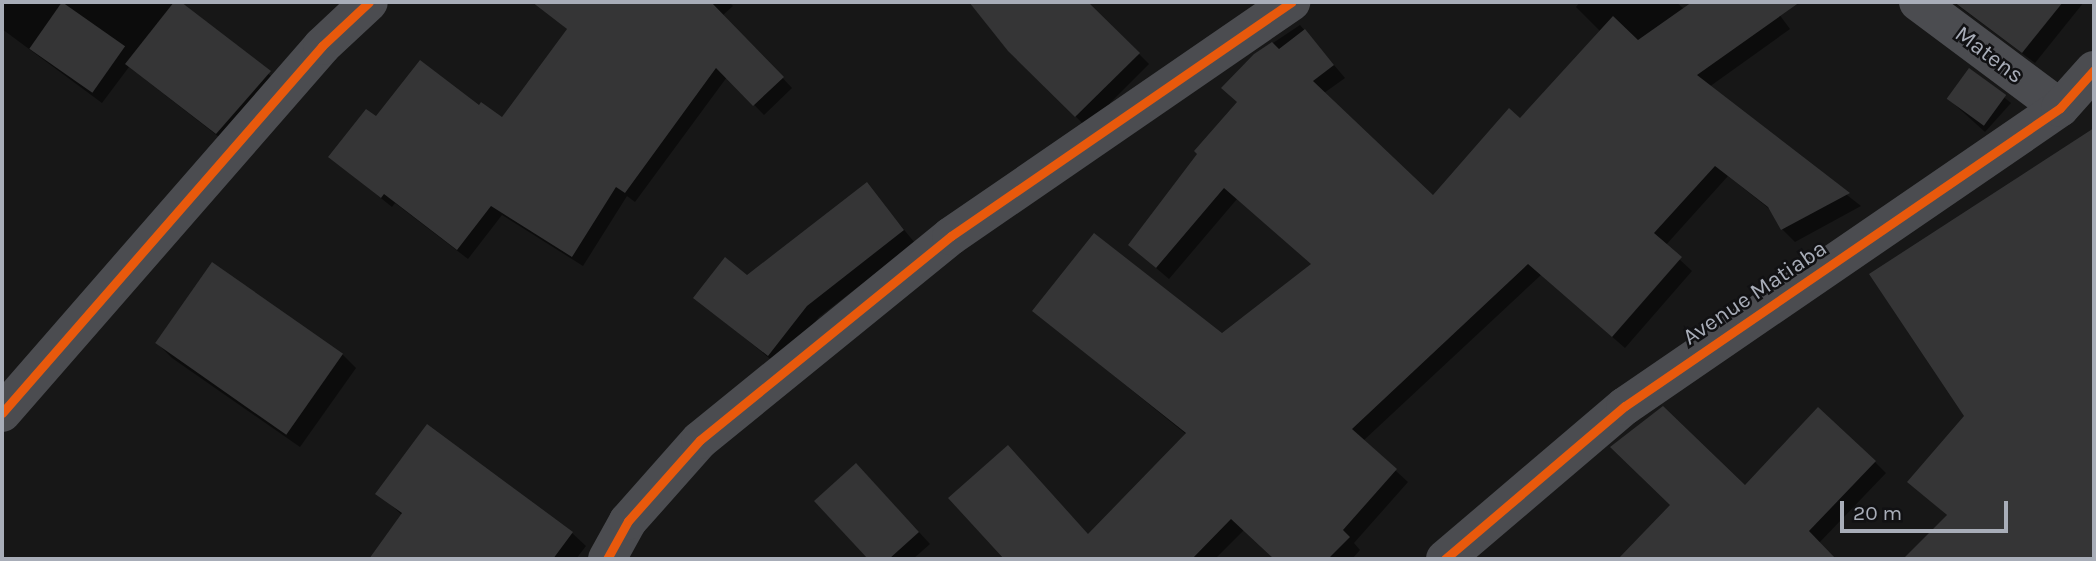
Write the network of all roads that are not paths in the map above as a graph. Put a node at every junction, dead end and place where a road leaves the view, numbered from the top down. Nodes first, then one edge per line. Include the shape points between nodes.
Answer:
1 (369, 2) edge
2 (1291, 2) edge
3 (1918, 2) edge
4 (2094, 70) edge
5 (2060, 108) junction
6 (2, 413) edge
7 (607, 559) edge
8 (1445, 559) edge

1 - 6 street via 322,46
2 - 7 street via 951,236 700,440 628,521
3 - 5 street, Matens
4 - 5 street, Avenue Matiaba
5 - 8 street, Avenue Matiaba via 1625,405

